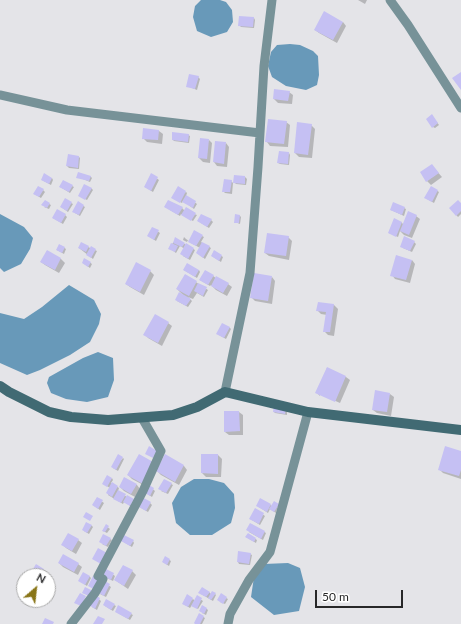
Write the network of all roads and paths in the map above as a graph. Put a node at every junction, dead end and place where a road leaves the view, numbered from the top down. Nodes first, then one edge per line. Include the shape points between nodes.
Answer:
1 (272, 0) edge
2 (390, 0) edge
3 (0, 94) edge
4 (461, 108) edge
5 (260, 134) junction
6 (0, 386) edge
7 (225, 392) junction
8 (308, 412) junction
9 (142, 418) junction
10 (461, 430) edge
11 (71, 624) edge
12 (228, 624) edge

1 - 5 street via 264,66
2 - 4 street
3 - 5 street via 67,110
5 - 7 street via 250,273
6 - 9 street via 49,412 71,417 108,420
7 - 8 street
7 - 9 street via 197,407 173,415
8 - 10 street
8 - 12 street via 270,552 249,580 230,614
9 - 11 street via 161,451 98,576 103,579

